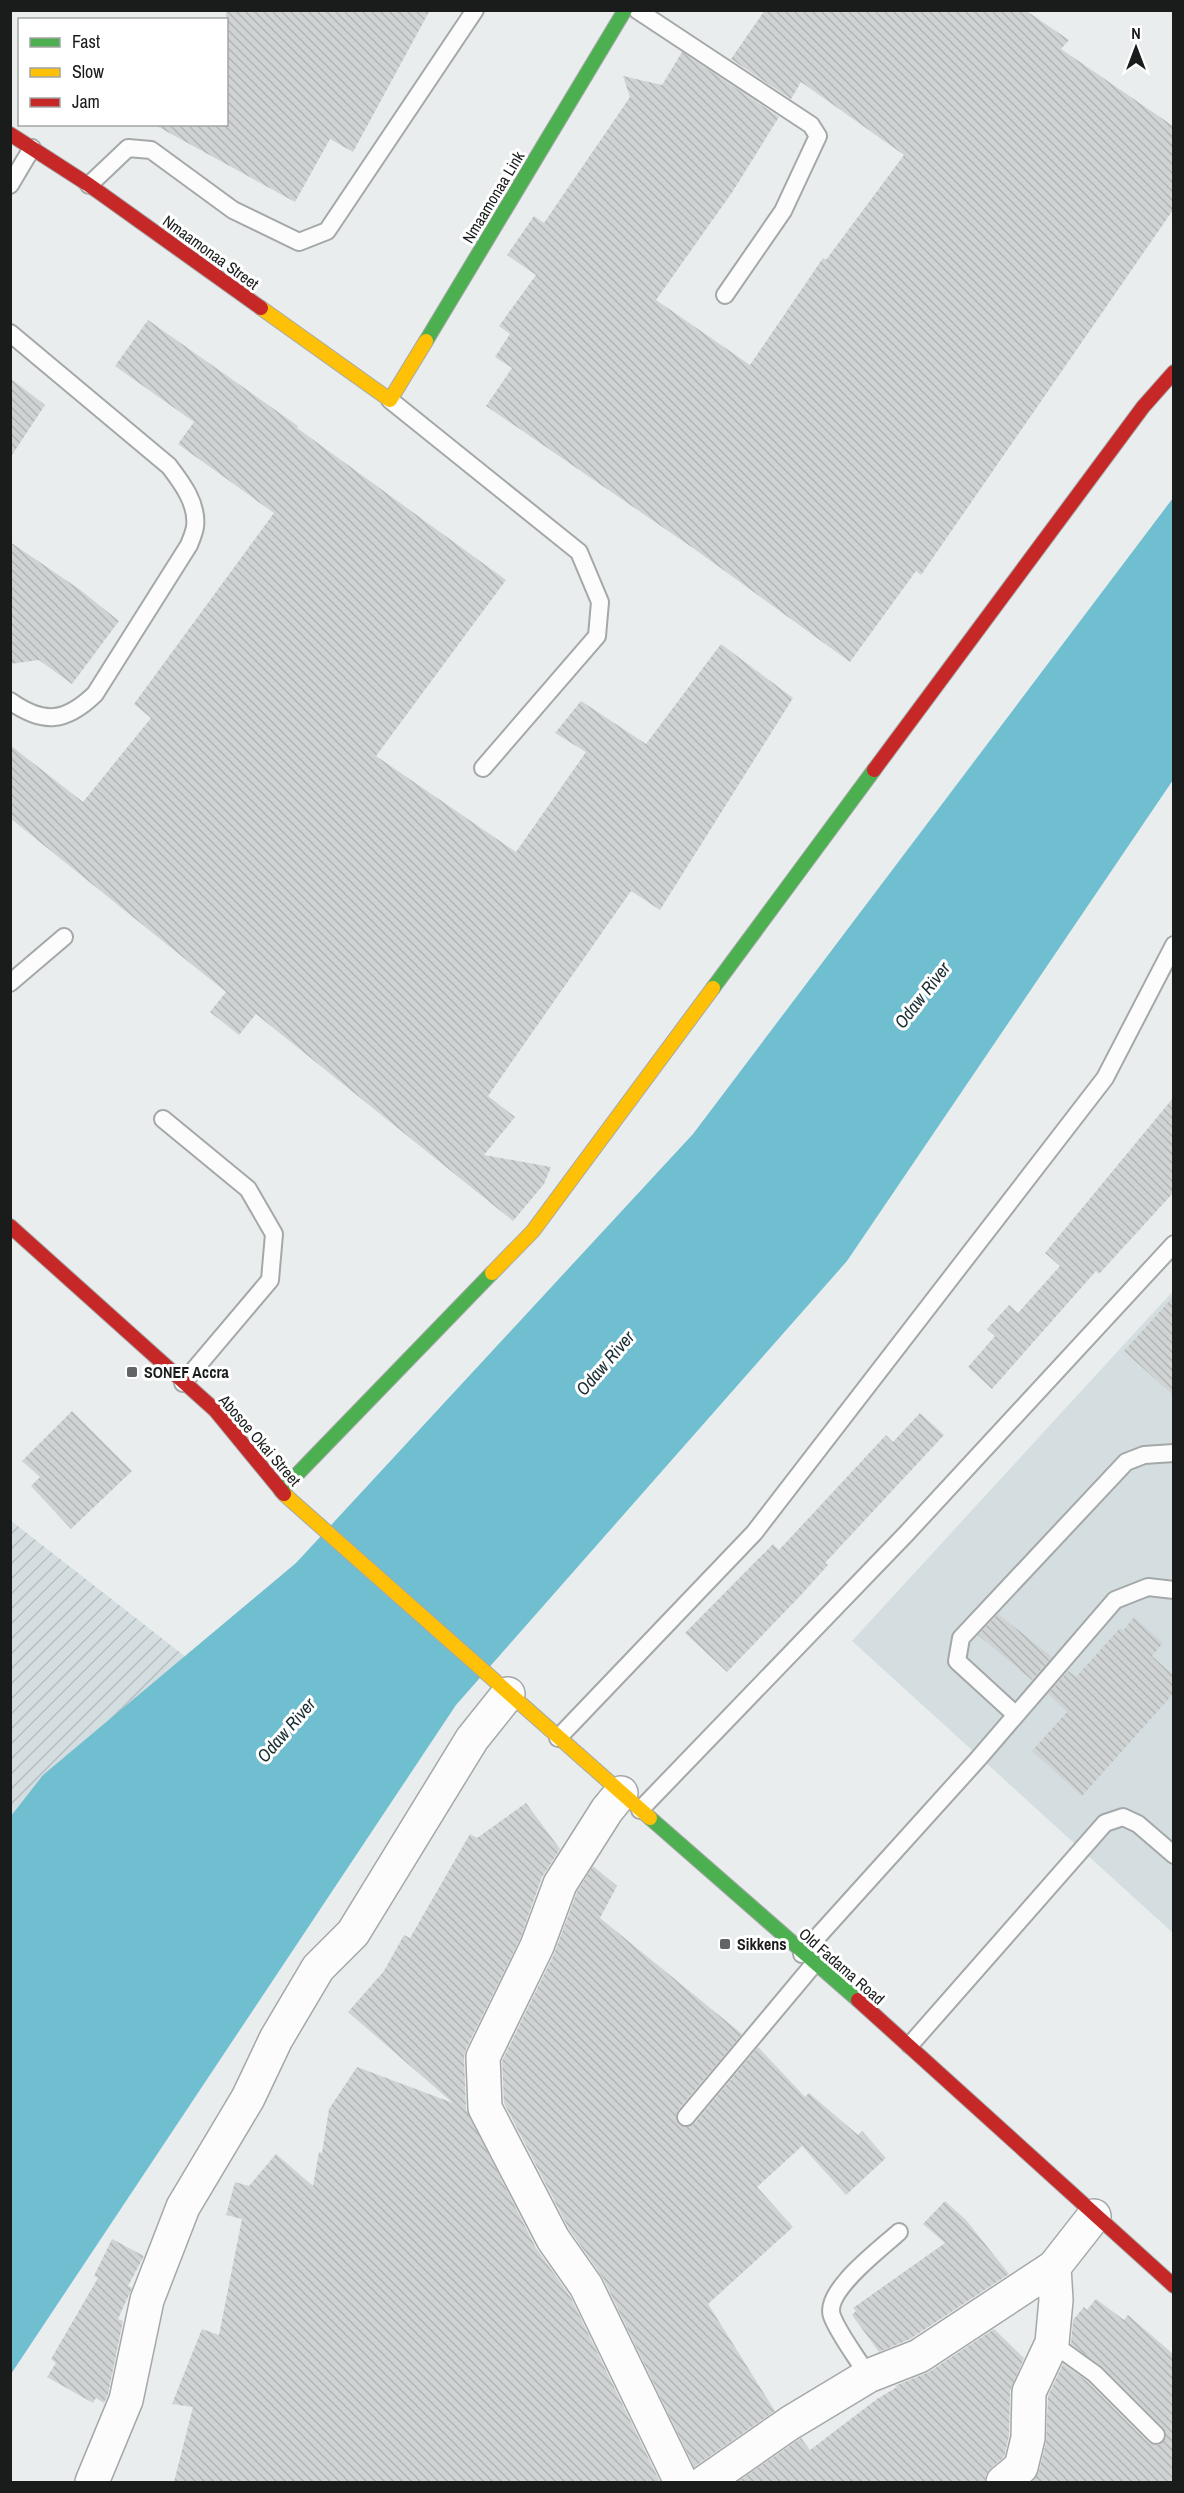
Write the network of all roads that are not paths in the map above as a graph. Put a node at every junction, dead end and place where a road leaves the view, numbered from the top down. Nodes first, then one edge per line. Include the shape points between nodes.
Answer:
1 (475, 10) edge
2 (625, 10) edge
3 (638, 10) edge
4 (10, 134) edge
5 (32, 148) junction
6 (10, 185) edge
7 (89, 185) junction
8 (725, 295) dead end
9 (10, 333) edge
10 (1173, 372) edge
11 (390, 400) junction
12 (10, 701) edge
13 (483, 768) dead end
14 (64, 937) dead end
15 (1173, 945) edge
16 (10, 983) edge
17 (163, 1119) dead end
18 (10, 1226) edge
19 (1173, 1244) edge
20 (183, 1383) junction
21 (1173, 1453) edge
22 (281, 1491) junction
23 (1173, 1590) edge
24 (497, 1685) junction
25 (1015, 1714) junction
26 (558, 1738) junction
27 (630, 1802) junction
28 (1173, 1855) edge
29 (808, 1959) junction
30 (910, 2045) junction
31 (686, 2117) dead end
32 (1095, 2216) junction
33 (899, 2232) dead end
34 (1054, 2267) junction
35 (1171, 2278) edge
36 (1052, 2343) junction
37 (868, 2376) junction
38 (1156, 2434) dead end
39 (92, 2482) edge
40 (681, 2482) edge
41 (705, 2482) edge
42 (1004, 2482) edge

1 - 7 lane via 327,231 299,242 233,210 151,150 128,148
2 - 11 street, Nmaamonaa Link
3 - 8 lane via 811,125 818,136 783,211
4 - 5 street, Nmaamonaa Street
5 - 6 lane
5 - 7 street, Nmaamonaa Street
7 - 11 street, Nmaamonaa Street
9 - 12 lane via 169,466 184,485 195,527 189,545 95,694 82,707 52,718 39,717
10 - 22 street via 1143,407 533,1231
11 - 13 lane via 579,552 600,602 597,636
14 - 16 lane
15 - 26 lane via 1105,1078 761,1524
17 - 20 lane via 248,1189 274,1234 270,1280
18 - 20 street, Abosoe Okai Street
19 - 27 lane via 906,1534
20 - 22 street, Abosoe Okai Street via 215,1410
21 - 25 lane via 1144,1455 1126,1462 961,1638 957,1661
22 - 24 street, Abosoe Okai Street
23 - 25 lane via 1148,1587 1115,1600
24 - 26 street, Old Fadama Road
24 - 39 street via 472,1739 353,1933 318,1968 183,2207 147,2300 126,2400
25 - 29 lane
26 - 27 street, Old Fadama Road
27 - 29 street, Old Fadama Road
27 - 40 street via 607,1810 560,1884 537,1946 483,2057 485,2108 553,2239 586,2286
28 - 30 lane via 1138,1824 1123,1817 1105,1822
29 - 30 street, Old Fadama Road
29 - 31 lane
30 - 32 street, Old Fadama Road
32 - 34 street
32 - 35 street, Old Fadama Road
33 - 37 lane via 841,2285 831,2300 831,2315
34 - 36 street
34 - 37 street via 919,2356
36 - 38 lane via 1095,2374
36 - 42 street via 1029,2392 1028,2438 1020,2467
37 - 41 street via 790,2423

